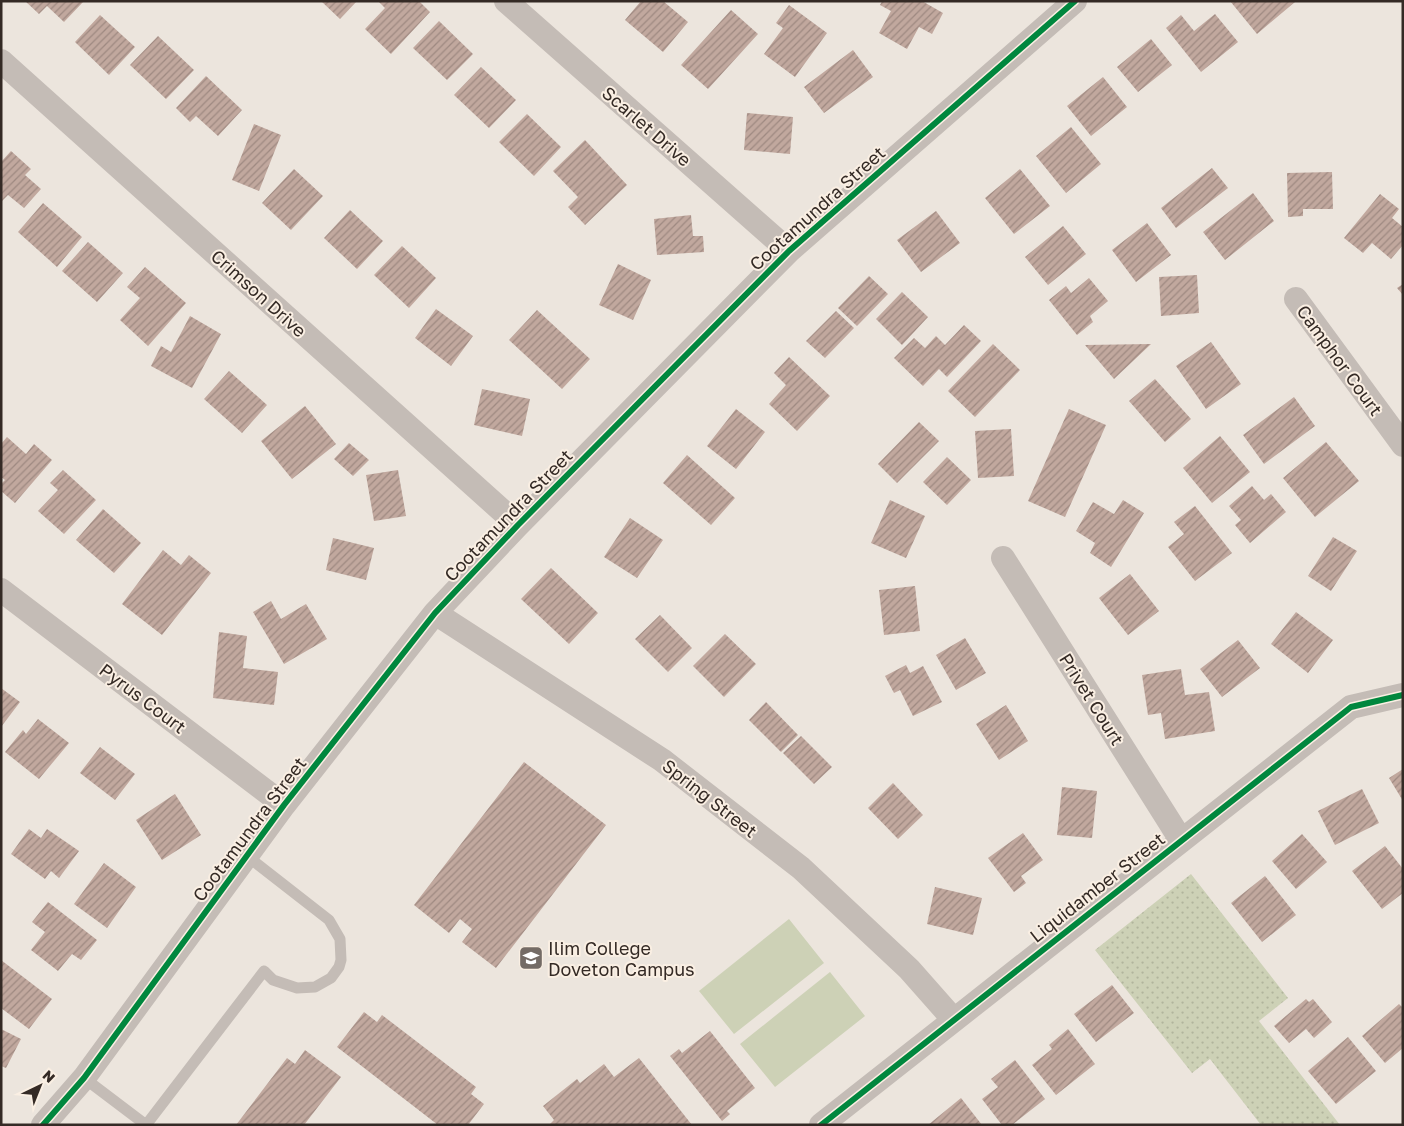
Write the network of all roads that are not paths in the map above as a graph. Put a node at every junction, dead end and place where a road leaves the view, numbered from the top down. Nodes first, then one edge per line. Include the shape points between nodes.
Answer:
1 (506, 1) edge
2 (1075, 1) edge
3 (1, 61) edge
4 (789, 251) junction
5 (1296, 299) dead end
6 (1403, 445) edge
7 (518, 525) junction
8 (1003, 558) dead end
9 (1, 590) edge
10 (435, 613) junction
11 (1403, 695) edge
12 (284, 805) junction
13 (1182, 840) junction
14 (246, 856) junction
15 (954, 1020) junction
16 (84, 1078) junction
17 (43, 1125) edge
18 (821, 1125) edge

1 - 4 street, Scarlet Drive
2 - 4 street, Cootamundra Street
3 - 7 street, Crimson Drive
4 - 7 street, Cootamundra Street
5 - 6 street, Camphor Court
7 - 10 street, Cootamundra Street
8 - 13 street, Privet Court
9 - 12 street, Pyrus Court
10 - 12 street, Cootamundra Street
10 - 15 street, Spring Street via 662,760 801,868 909,969
11 - 13 street, Liquidamber Street via 1351,707
12 - 14 street, Cootamundra Street
13 - 15 street, Liquidamber Street
14 - 16 street, Cootamundra Street
14 - 16 lane via 329,920 340,939 341,960 331,978 315,987 297,988 273,980 264,971 146,1125
15 - 18 street, Liquidamber Street
16 - 17 street, Cootamundra Street

